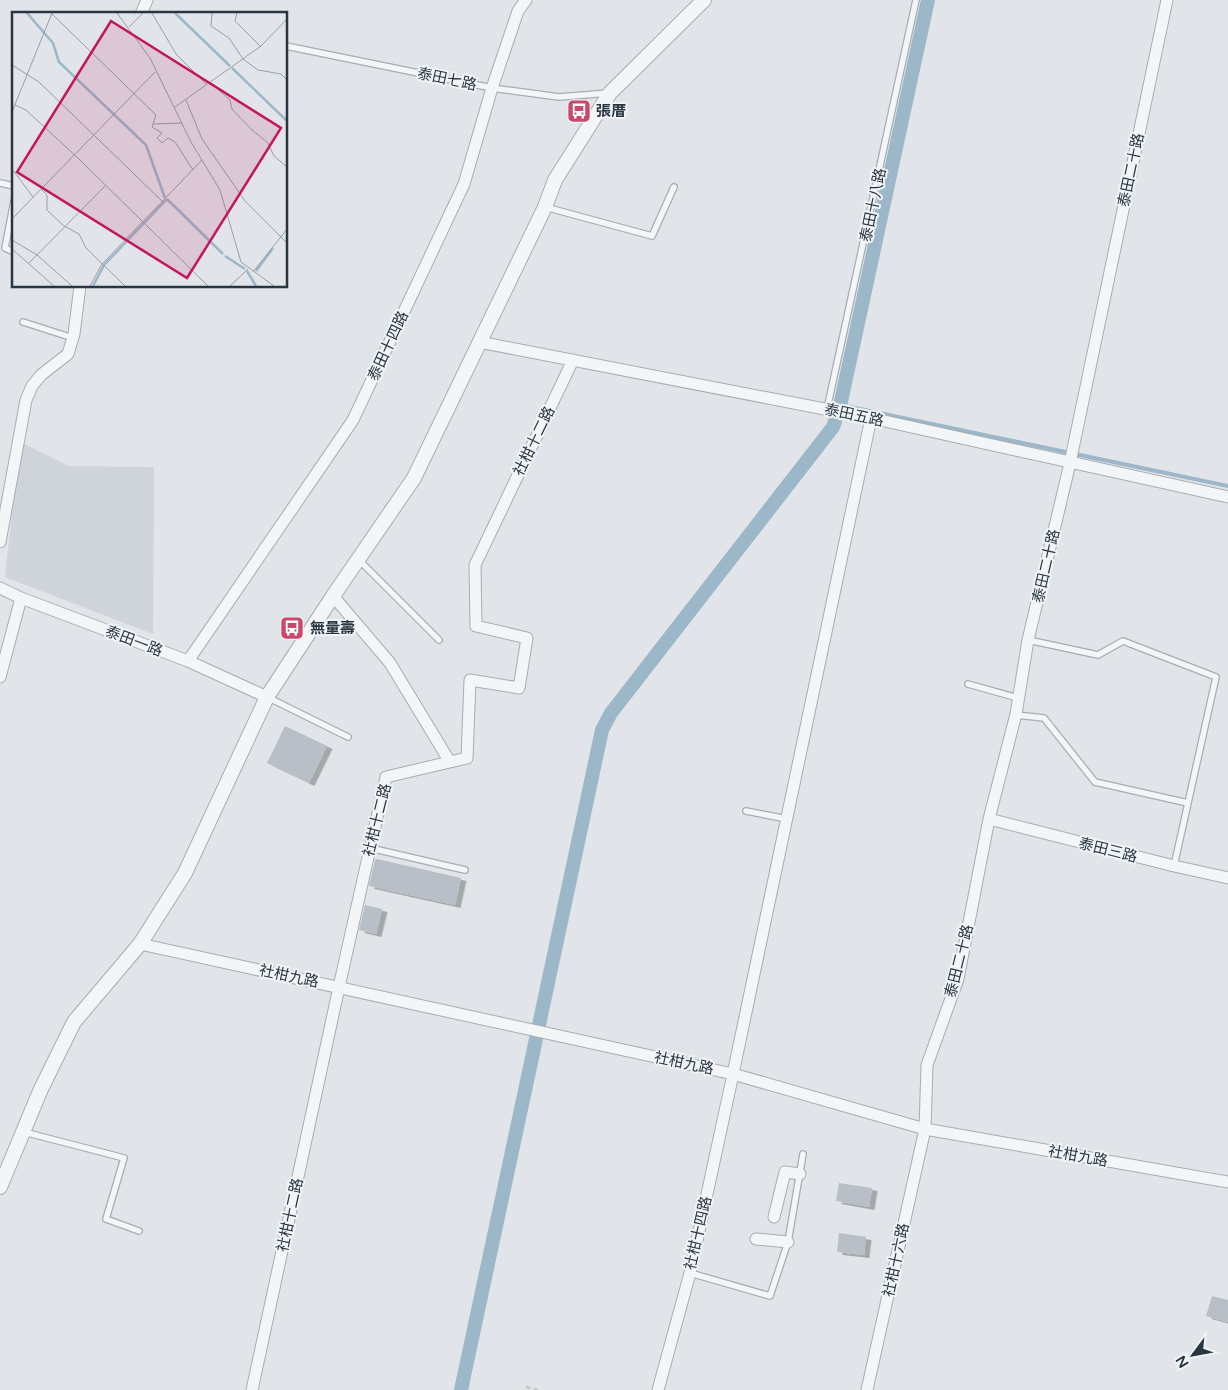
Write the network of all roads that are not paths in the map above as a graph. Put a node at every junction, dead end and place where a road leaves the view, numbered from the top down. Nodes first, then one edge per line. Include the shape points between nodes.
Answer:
1 (147, 0) edge
2 (526, 0) edge
3 (704, 0) edge
4 (916, 0) edge
5 (1167, 0) edge
6 (142, 12) edge
7 (288, 46) edge
8 (492, 88) junction
9 (610, 93) junction
10 (674, 187) dead end
11 (545, 207) junction
12 (12, 211) edge
13 (12, 251) edge
14 (80, 288) edge
15 (23, 322) dead end
16 (73, 338) junction
17 (479, 342) junction
18 (573, 360) junction
19 (827, 409) junction
20 (871, 418) junction
21 (1070, 462) junction
22 (1228, 497) edge
23 (0, 542) edge
24 (358, 559) junction
25 (0, 588) edge
26 (333, 596) junction
27 (21, 598) junction
28 (439, 640) dead end
29 (1028, 640) junction
30 (188, 661) junction
31 (0, 677) edge
32 (968, 684) dead end
33 (267, 697) junction
34 (1018, 698) junction
35 (1016, 714) junction
36 (348, 736) dead end
37 (450, 762) junction
38 (1188, 802) junction
39 (746, 811) dead end
40 (787, 818) junction
41 (989, 820) junction
42 (370, 848) junction
43 (1174, 866) junction
44 (465, 870) dead end
45 (1228, 878) edge
46 (140, 944) junction
47 (338, 987) junction
48 (733, 1074) junction
49 (925, 1130) junction
50 (24, 1132) junction
51 (803, 1154) dead end
52 (800, 1174) junction
53 (1228, 1182) edge
54 (0, 1187) edge
55 (774, 1217) dead end
56 (140, 1231) dead end
57 (756, 1239) dead end
58 (788, 1242) junction
59 (690, 1273) junction
60 (252, 1390) edge
61 (658, 1390) edge
62 (867, 1390) edge

1 - 6 street
2 - 8 street, 泰田十四路 via 518,11
3 - 9 street
4 - 19 lane, 泰田十八路
5 - 21 street, 泰田二十路
7 - 8 lane, 泰田七路
8 - 9 lane, 泰田七路 via 559,97
8 - 30 street, 泰田十四路 via 464,184 353,420
9 - 11 street via 555,180
10 - 11 lane via 652,236
11 - 17 street
12 - 13 lane via 5,248
14 - 16 street
15 - 16 lane
16 - 23 street via 68,354 40,375 26,400
17 - 18 street, 泰田五路
17 - 24 street via 414,478
18 - 19 street, 泰田五路
18 - 37 street, 社柑十二路 via 475,565 476,626 527,638 519,688 470,680 467,758
19 - 20 street, 泰田五路
20 - 21 street, 泰田五路
20 - 40 street, 社柑十四路
21 - 22 street, 泰田五路
21 - 29 street, 泰田二十路
24 - 26 street
24 - 28 lane
25 - 27 street, 泰田一路
26 - 33 street
26 - 37 street via 390,663
27 - 30 street, 泰田一路
27 - 31 street
29 - 34 street, 泰田二十路
29 - 38 lane via 1098,655 1123,641 1216,677
30 - 33 street, 泰田一路
32 - 34 lane
33 - 36 lane
33 - 46 street via 185,872
34 - 35 street, 泰田二十路
35 - 38 lane via 1044,718 1094,782
35 - 41 street, 泰田二十路
37 - 42 street, 社柑十二路 via 386,777
38 - 43 lane
39 - 40 lane
40 - 48 street, 社柑十四路
41 - 43 street, 泰田三路
41 - 49 street, 泰田二十路 via 958,979 927,1065
42 - 44 lane
42 - 47 street, 社柑十二路
43 - 45 street, 泰田三路
46 - 47 street, 社柑九路
46 - 50 street via 74,1022
47 - 48 street, 社柑九路
47 - 60 street, 社柑十二路
48 - 49 street, 社柑九路
48 - 59 street, 社柑十四路
49 - 53 street, 社柑九路
49 - 62 street, 社柑十六路
50 - 54 street
50 - 56 lane via 124,1158 106,1219
51 - 52 lane
52 - 55 street via 785,1172
52 - 58 lane
57 - 58 street
58 - 59 lane via 770,1296
59 - 61 street, 社柑十四路

